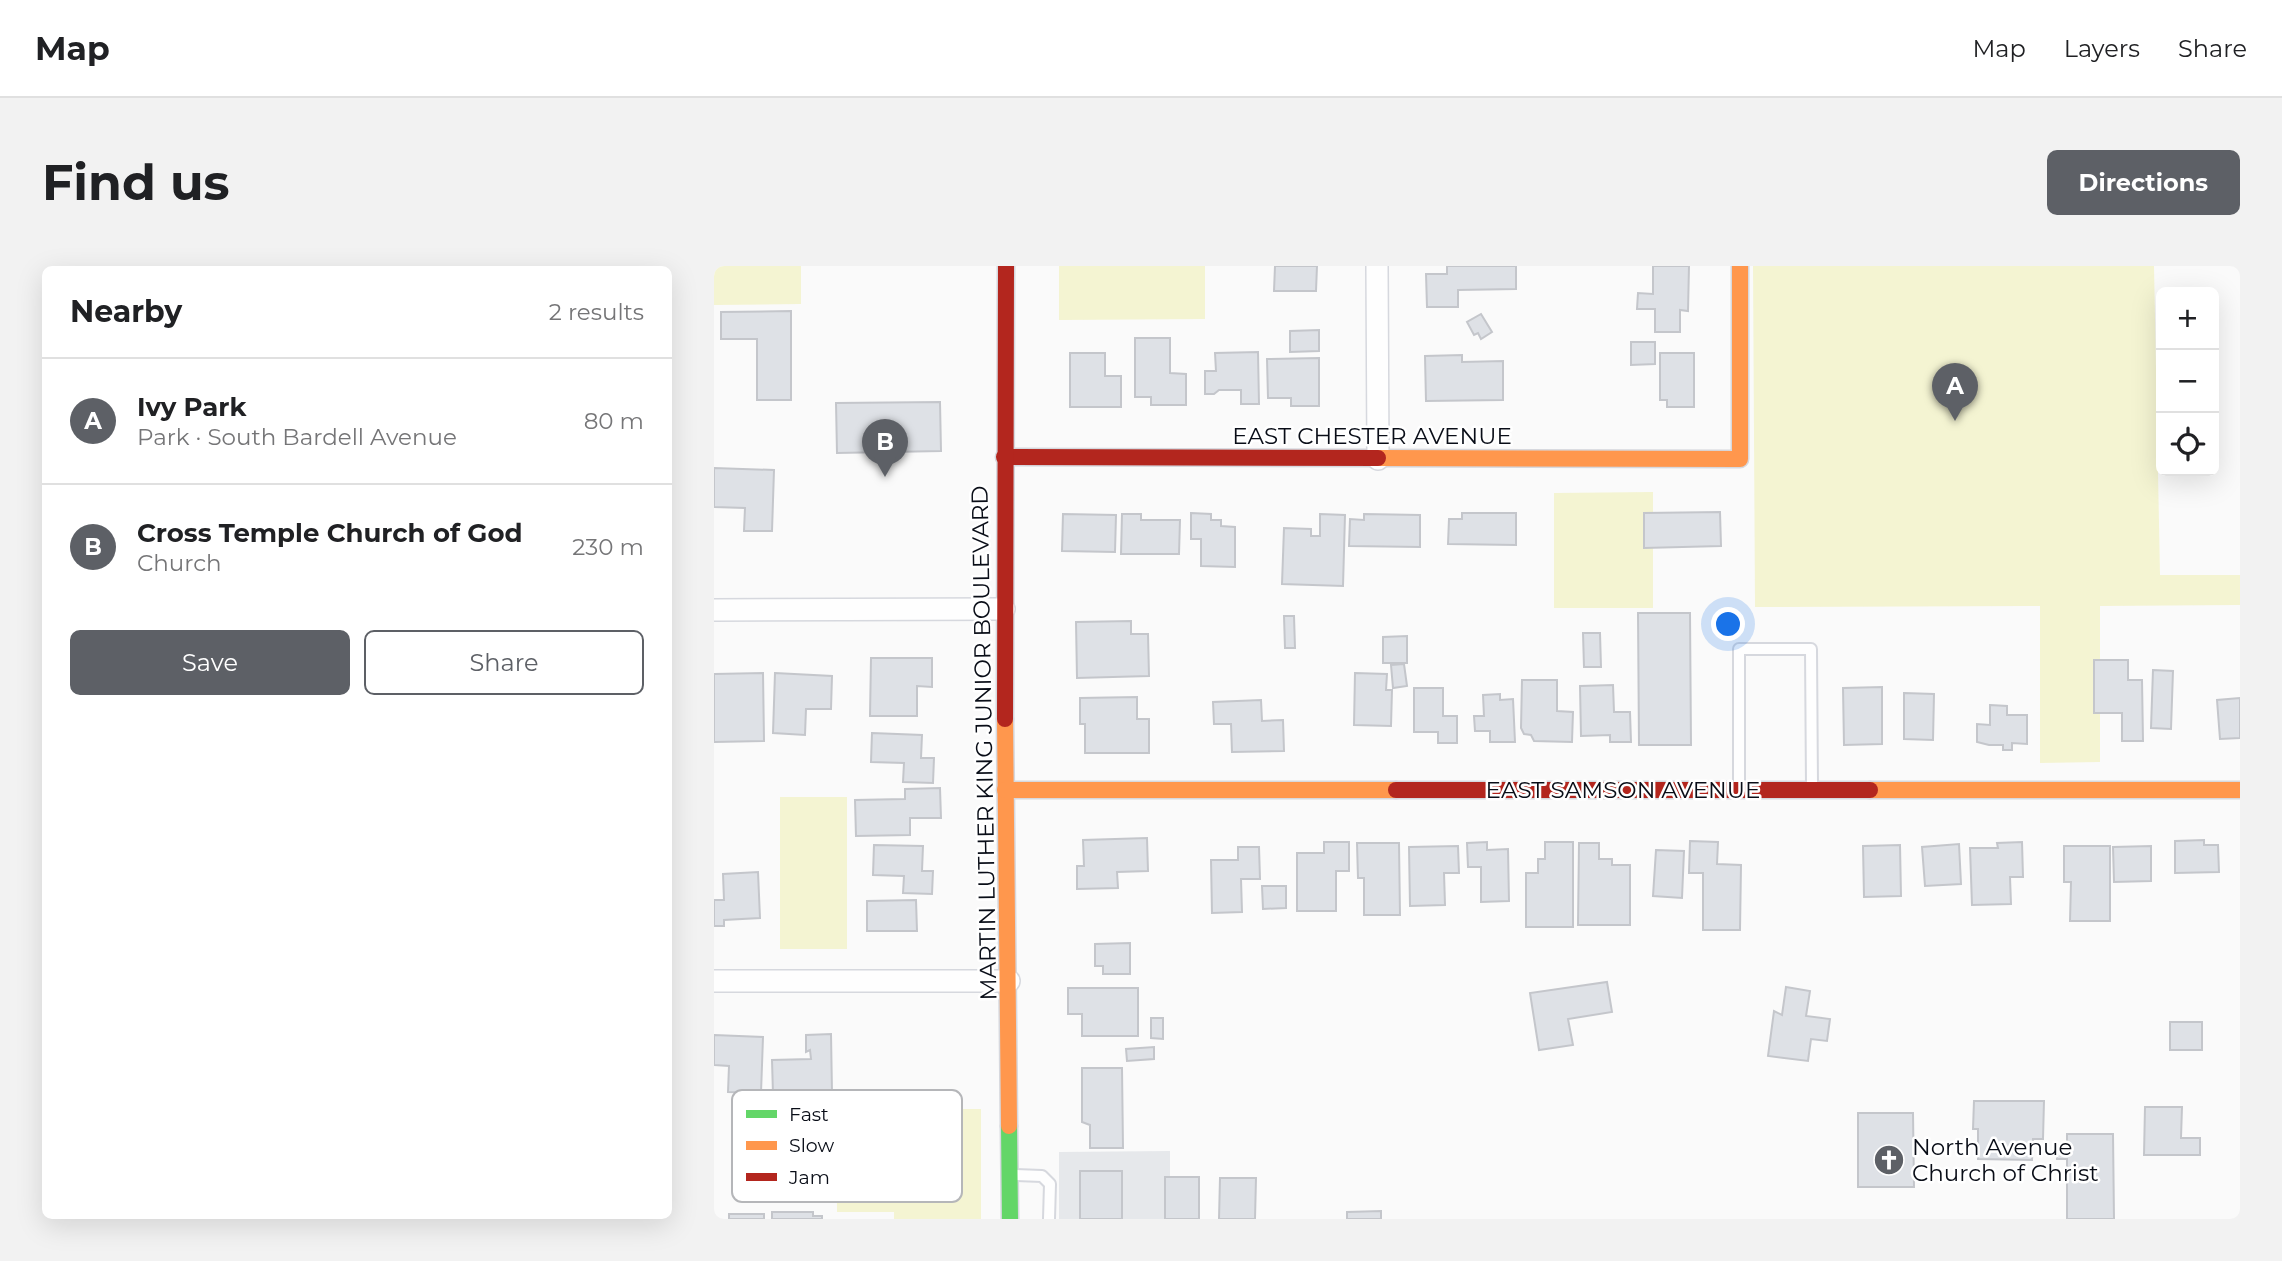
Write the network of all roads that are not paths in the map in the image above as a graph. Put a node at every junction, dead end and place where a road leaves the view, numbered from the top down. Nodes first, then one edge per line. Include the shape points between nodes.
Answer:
1 (1006, 266) edge
2 (1377, 266) edge
3 (1740, 266) edge
4 (1004, 457) junction
5 (1378, 459) junction
6 (1004, 609) junction
7 (714, 610) edge
8 (1005, 790) junction
9 (1739, 790) junction
10 (1812, 790) junction
11 (2240, 790) edge
12 (714, 981) edge
13 (1009, 981) junction
14 (1010, 1175) junction
15 (1010, 1219) edge
16 (1049, 1219) edge

1 - 4 street, MARTIN LUTHER KING JUNIOR BOULEVARD
2 - 5 street
3 - 5 street, EAST CHESTER AVENUE via 1740,459
4 - 5 street, EAST CHESTER AVENUE
4 - 6 street, MARTIN LUTHER KING JUNIOR BOULEVARD
6 - 7 street
6 - 8 street, MARTIN LUTHER KING JUNIOR BOULEVARD
8 - 9 street, EAST SAMSON AVENUE
8 - 13 street, MARTIN LUTHER KING JUNIOR BOULEVARD
9 - 10 street, EAST SAMSON AVENUE
9 - 10 lane via 1739,649 1811,649
10 - 11 street, EAST SAMSON AVENUE
12 - 13 street
13 - 14 street, MARTIN LUTHER KING JUNIOR BOULEVARD
14 - 15 street, MARTIN LUTHER KING JUNIOR BOULEVARD
14 - 16 lane via 1042,1176 1050,1184

